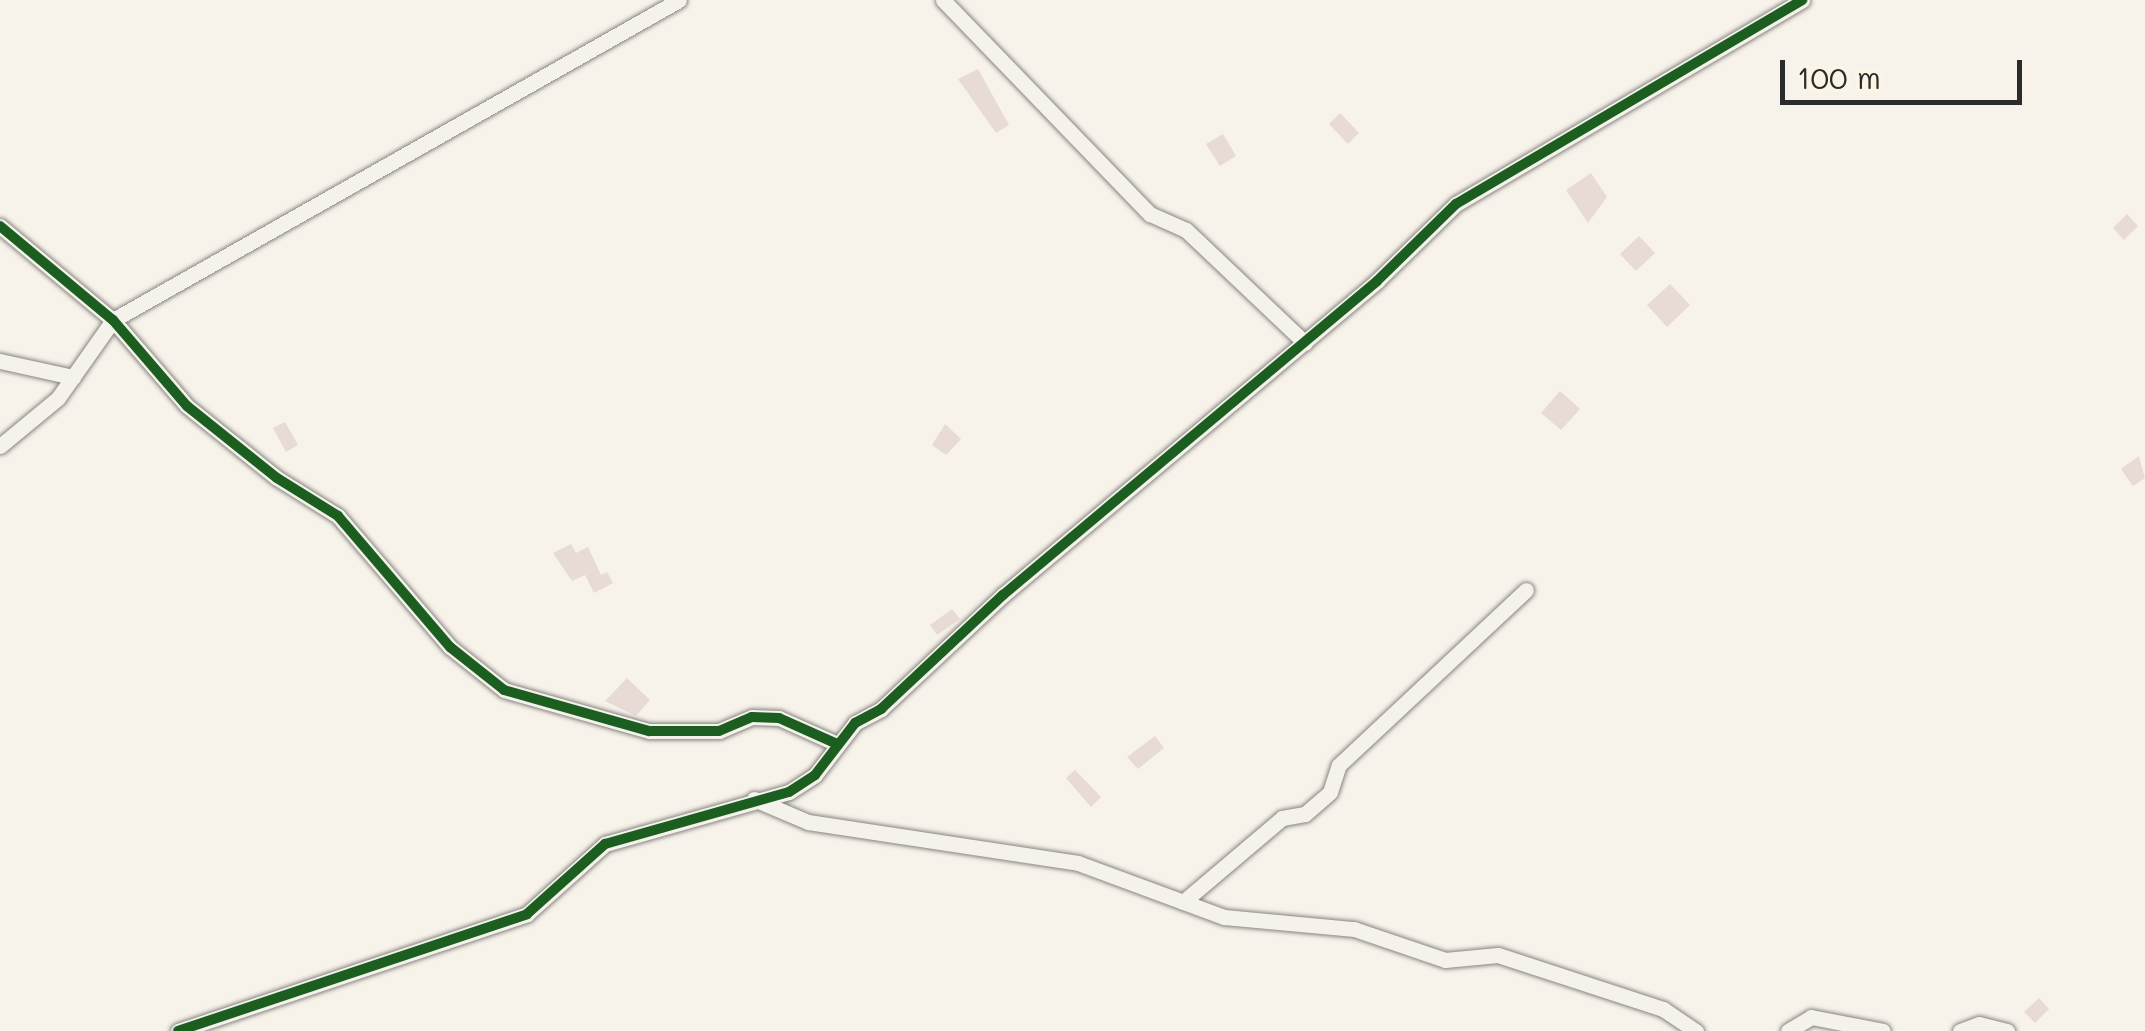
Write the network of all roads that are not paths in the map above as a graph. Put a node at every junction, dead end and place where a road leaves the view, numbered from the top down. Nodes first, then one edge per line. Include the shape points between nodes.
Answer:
1 (679, 0) edge
2 (943, 0) edge
3 (1802, 0) edge
4 (0, 226) edge
5 (113, 320) junction
6 (1305, 343) junction
7 (0, 361) edge
8 (73, 377) junction
9 (0, 446) edge
10 (1526, 590) dead end
11 (836, 743) junction
12 (754, 799) junction
13 (1183, 902) junction
14 (178, 1031) edge
15 (1696, 1031) edge
16 (1788, 1031) edge
17 (1883, 1031) edge
18 (1960, 1031) edge
19 (2007, 1031) edge

1 - 5 street
2 - 6 street via 1150,214 1186,230
3 - 6 street via 1456,204
4 - 5 street
5 - 8 street
5 - 11 street via 187,406 338,516 450,647 504,690 649,732 720,731 752,717 780,718
6 - 11 street
7 - 8 street
8 - 9 street
10 - 13 street via 1339,765 1330,792 1306,814 1282,818
11 - 12 street via 815,775 789,792
12 - 13 street via 808,822 1078,863
12 - 14 street via 605,844 526,914
13 - 15 street via 1224,917 1354,929 1445,960 1498,956 1663,1009
16 - 17 street via 1812,1018
18 - 19 street via 1979,1024

